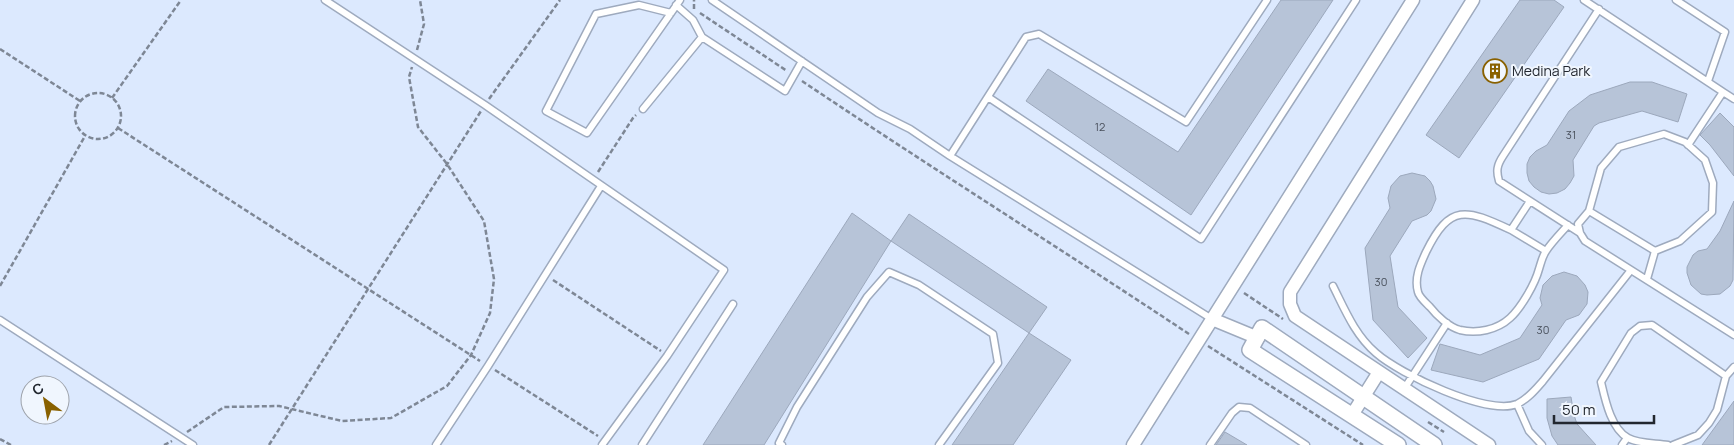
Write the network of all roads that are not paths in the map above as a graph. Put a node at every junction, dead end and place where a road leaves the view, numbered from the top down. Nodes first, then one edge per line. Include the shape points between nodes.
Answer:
1 (325, 0) edge
2 (712, 0) edge
3 (1267, 0) edge
4 (1356, 0) edge
5 (1473, 0) edge
6 (1584, 0) edge
7 (1676, 0) edge
8 (1411, 1) edge
9 (678, 2) edge
10 (1599, 9) junction
11 (671, 13) junction
12 (702, 37) junction
13 (802, 61) junction
14 (1708, 81) junction
15 (1723, 92) junction
16 (988, 97) junction
17 (1734, 98) edge
18 (643, 109) road end
19 (1688, 145) junction
20 (950, 156) junction
21 (601, 186) junction
22 (1530, 201) junction
23 (1589, 211) junction
24 (1568, 225) junction
25 (1510, 230) junction
26 (1580, 233) junction
27 (1546, 251) junction
28 (1655, 251) junction
29 (1631, 270) junction
30 (1647, 279) junction
31 (1333, 286) dead end
32 (734, 304) dead end
33 (1212, 319) junction
34 (0, 320) edge
35 (1447, 323) junction
36 (1734, 335) edge
37 (1258, 338) junction
38 (1734, 367) edge
39 (1379, 372) junction
40 (1412, 376) junction
41 (1726, 376) junction
42 (1404, 389) junction
43 (1362, 397) junction
44 (1517, 404) junction
45 (1352, 414) junction
46 (1627, 438) junction
47 (603, 443) edge
48 (193, 445) edge
49 (436, 445) edge
50 (642, 445) edge
51 (782, 445) edge
52 (939, 445) edge
53 (1133, 445) edge
54 (1210, 445) edge
55 (1306, 445) edge
56 (1398, 445) edge
57 (1434, 445) edge
58 (1489, 445) edge
59 (1542, 445) edge
60 (1622, 445) edge
61 (1668, 445) edge
62 (1673, 445) edge

1 - 21 lane
2 - 13 lane
3 - 16 lane via 1186,122 1039,34 1026,37
4 - 16 lane via 1201,239
5 - 39 street via 1290,292 1295,316
6 - 10 lane
7 - 14 lane via 1725,32
8 - 33 street
9 - 11 lane
9 - 12 lane
10 - 14 lane
10 - 22 lane via 1498,164 1499,181
11 - 11 lane via 587,133 546,111 596,14 639,4
12 - 13 lane via 785,91
12 - 18 lane
13 - 20 lane via 878,113 910,129
14 - 15 lane
15 - 17 lane
15 - 19 lane
16 - 20 lane
19 - 23 lane via 1664,134 1619,147 1601,168
19 - 28 lane via 1705,160 1713,183 1712,212 1680,241
20 - 33 lane
21 - 47 lane via 724,270 667,356
21 - 49 lane
22 - 24 lane
22 - 25 lane
23 - 26 lane via 1578,224
23 - 28 lane
24 - 26 lane
24 - 27 lane
25 - 27 lane
25 - 35 lane via 1486,219 1458,215 1450,217 1435,233 1417,270 1418,293
26 - 29 lane via 1585,241
27 - 35 lane via 1524,300 1510,318 1489,330 1460,330
28 - 30 lane
29 - 30 lane
29 - 44 lane via 1544,381
30 - 36 lane
31 - 40 lane via 1353,328 1376,354
32 - 50 lane
33 - 37 street
33 - 53 street
34 - 48 lane
35 - 40 lane
37 - 43 street via 1262,328
37 - 45 street via 1250,350
38 - 41 lane
39 - 42 street
39 - 43 street
40 - 42 lane
40 - 44 lane via 1444,392 1495,406
41 - 46 lane via 1652,325 1640,326 1631,333 1601,382 1607,409
41 - 62 lane via 1717,410 1709,423 1698,435
42 - 58 street
43 - 45 street
43 - 57 street
44 - 59 lane via 1529,430
45 - 56 street
46 - 60 lane
46 - 61 lane
51 - 52 lane via 779,443 797,407 867,297 889,272 919,286 993,334 998,363
54 - 55 lane via 1239,407 1250,408

